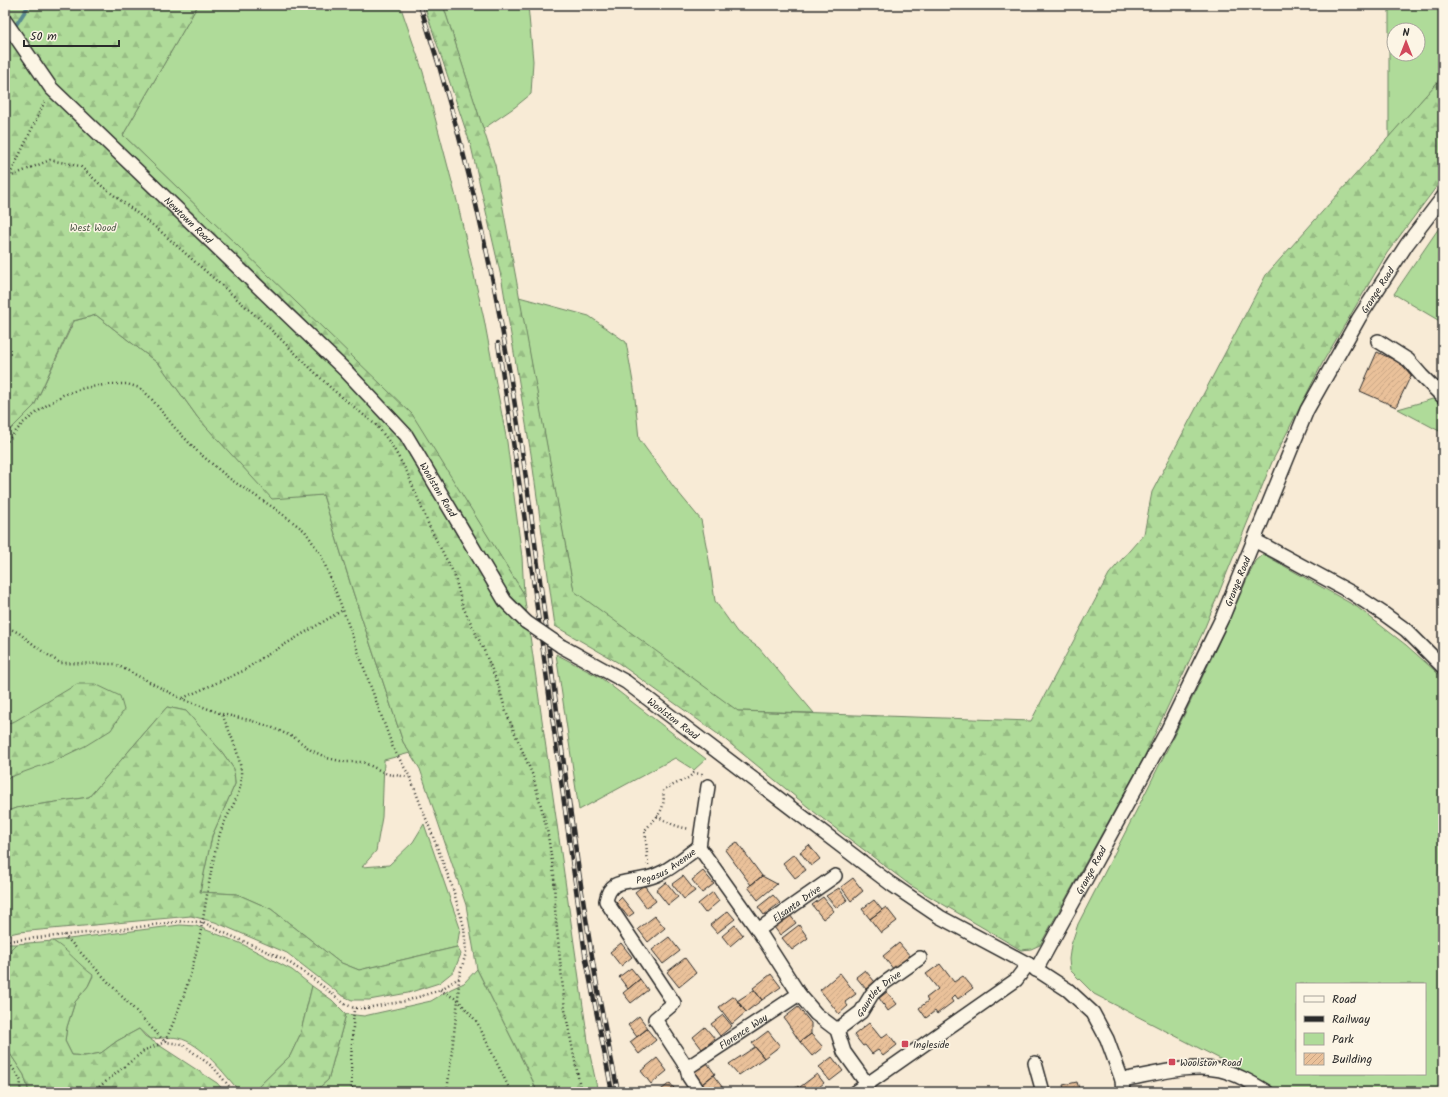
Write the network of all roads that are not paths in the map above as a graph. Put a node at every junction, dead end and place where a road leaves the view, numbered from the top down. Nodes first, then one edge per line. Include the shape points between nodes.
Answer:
1 (5, 21) edge
2 (1443, 197) edge
3 (1378, 341) dead end
4 (1443, 397) edge
5 (384, 411) joint
6 (1254, 540) junction
7 (1443, 667) edge
8 (708, 786) road end
9 (699, 847) junction
10 (835, 876) dead end
11 (758, 930) junction
12 (920, 958) dead end
13 (1032, 967) junction
14 (799, 994) junction
15 (836, 1030) junction
16 (1034, 1063) dead end
17 (687, 1068) junction
18 (867, 1084) junction
19 (1122, 1086) edge
20 (699, 1092) edge
21 (856, 1092) edge
22 (1043, 1092) edge
23 (1267, 1092) edge

1 - 5 street, Newtown Road via 51,88 346,370
2 - 6 street, Grange Road via 1407,244 1359,318 1307,410
3 - 4 street via 1408,360
5 - 13 street, Woolston Road, bridge via 406,435 505,602 526,622 561,646 626,682 890,884 940,917
6 - 7 street via 1352,593 1384,614 1406,630
6 - 13 street, Grange Road via 1223,616 1166,733
8 - 9 street
9 - 11 street, Pegasus Avenue
9 - 17 street, Pegasus Avenue via 653,876 620,882 612,887 606,901 674,1003 655,1019
10 - 11 street, Elsanta Drive
11 - 14 street, Pegasus Avenue
12 - 15 street, Gauntlet Drive via 882,984 872,994 862,1012
13 - 18 street, Grange Road
13 - 19 street via 1068,990 1093,1013 1107,1039
14 - 15 street, Pegasus Avenue via 816,1014
14 - 17 street, Florence Way
15 - 18 street via 844,1052
16 - 22 street
17 - 20 street, Pegasus Avenue via 688,1076
18 - 21 street, Grange Road
19 - 23 street via 1190,1068 1219,1070 1244,1079

